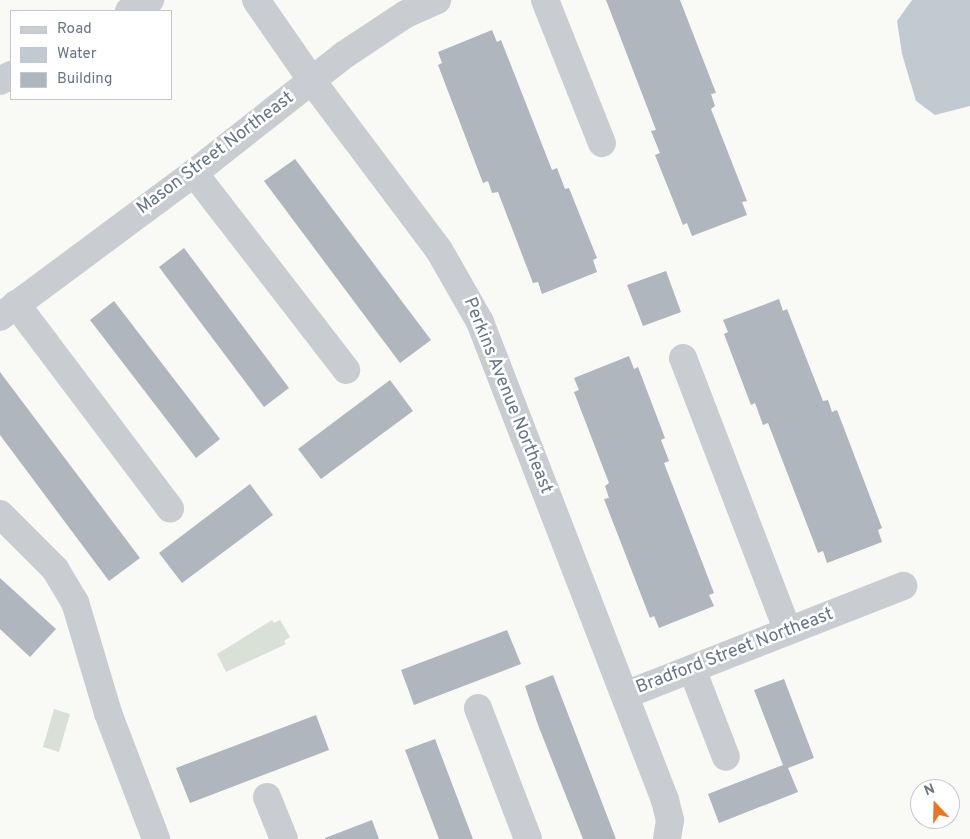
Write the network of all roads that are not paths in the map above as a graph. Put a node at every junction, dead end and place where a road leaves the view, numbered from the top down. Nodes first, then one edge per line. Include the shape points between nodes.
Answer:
1 (150, 0) edge
2 (256, 0) edge
3 (438, 0) edge
4 (546, 0) edge
5 (132, 10) edge
6 (312, 81) junction
7 (602, 144) dead end
8 (194, 173) junction
9 (8, 311) edge
10 (683, 358) dead end
11 (346, 370) dead end
12 (170, 508) dead end
13 (0, 514) edge
14 (903, 586) dead end
15 (788, 631) junction
16 (692, 669) junction
17 (625, 695) junction
18 (478, 708) dead end
19 (726, 757) dead end
20 (268, 797) dead end
21 (156, 839) edge
22 (284, 839) edge
23 (528, 839) edge
24 (667, 839) edge

1 - 5 street
2 - 6 street, Perkins Avenue Northeast
3 - 6 street, Mason Street Northeast via 375,34
4 - 7 street
6 - 8 street, Mason Street Northeast
6 - 17 street, Perkins Avenue Northeast via 438,250 480,322
8 - 9 street, Mason Street Northeast
8 - 11 street
9 - 12 street
10 - 15 street
13 - 21 street via 55,569 75,602 108,713
14 - 15 street, Bradford Street Northeast
15 - 16 street, Bradford Street Northeast
16 - 17 street, Bradford Street Northeast
16 - 19 street
17 - 24 street, Bradford Street Northeast via 666,800 670,820
18 - 23 street
20 - 22 street

